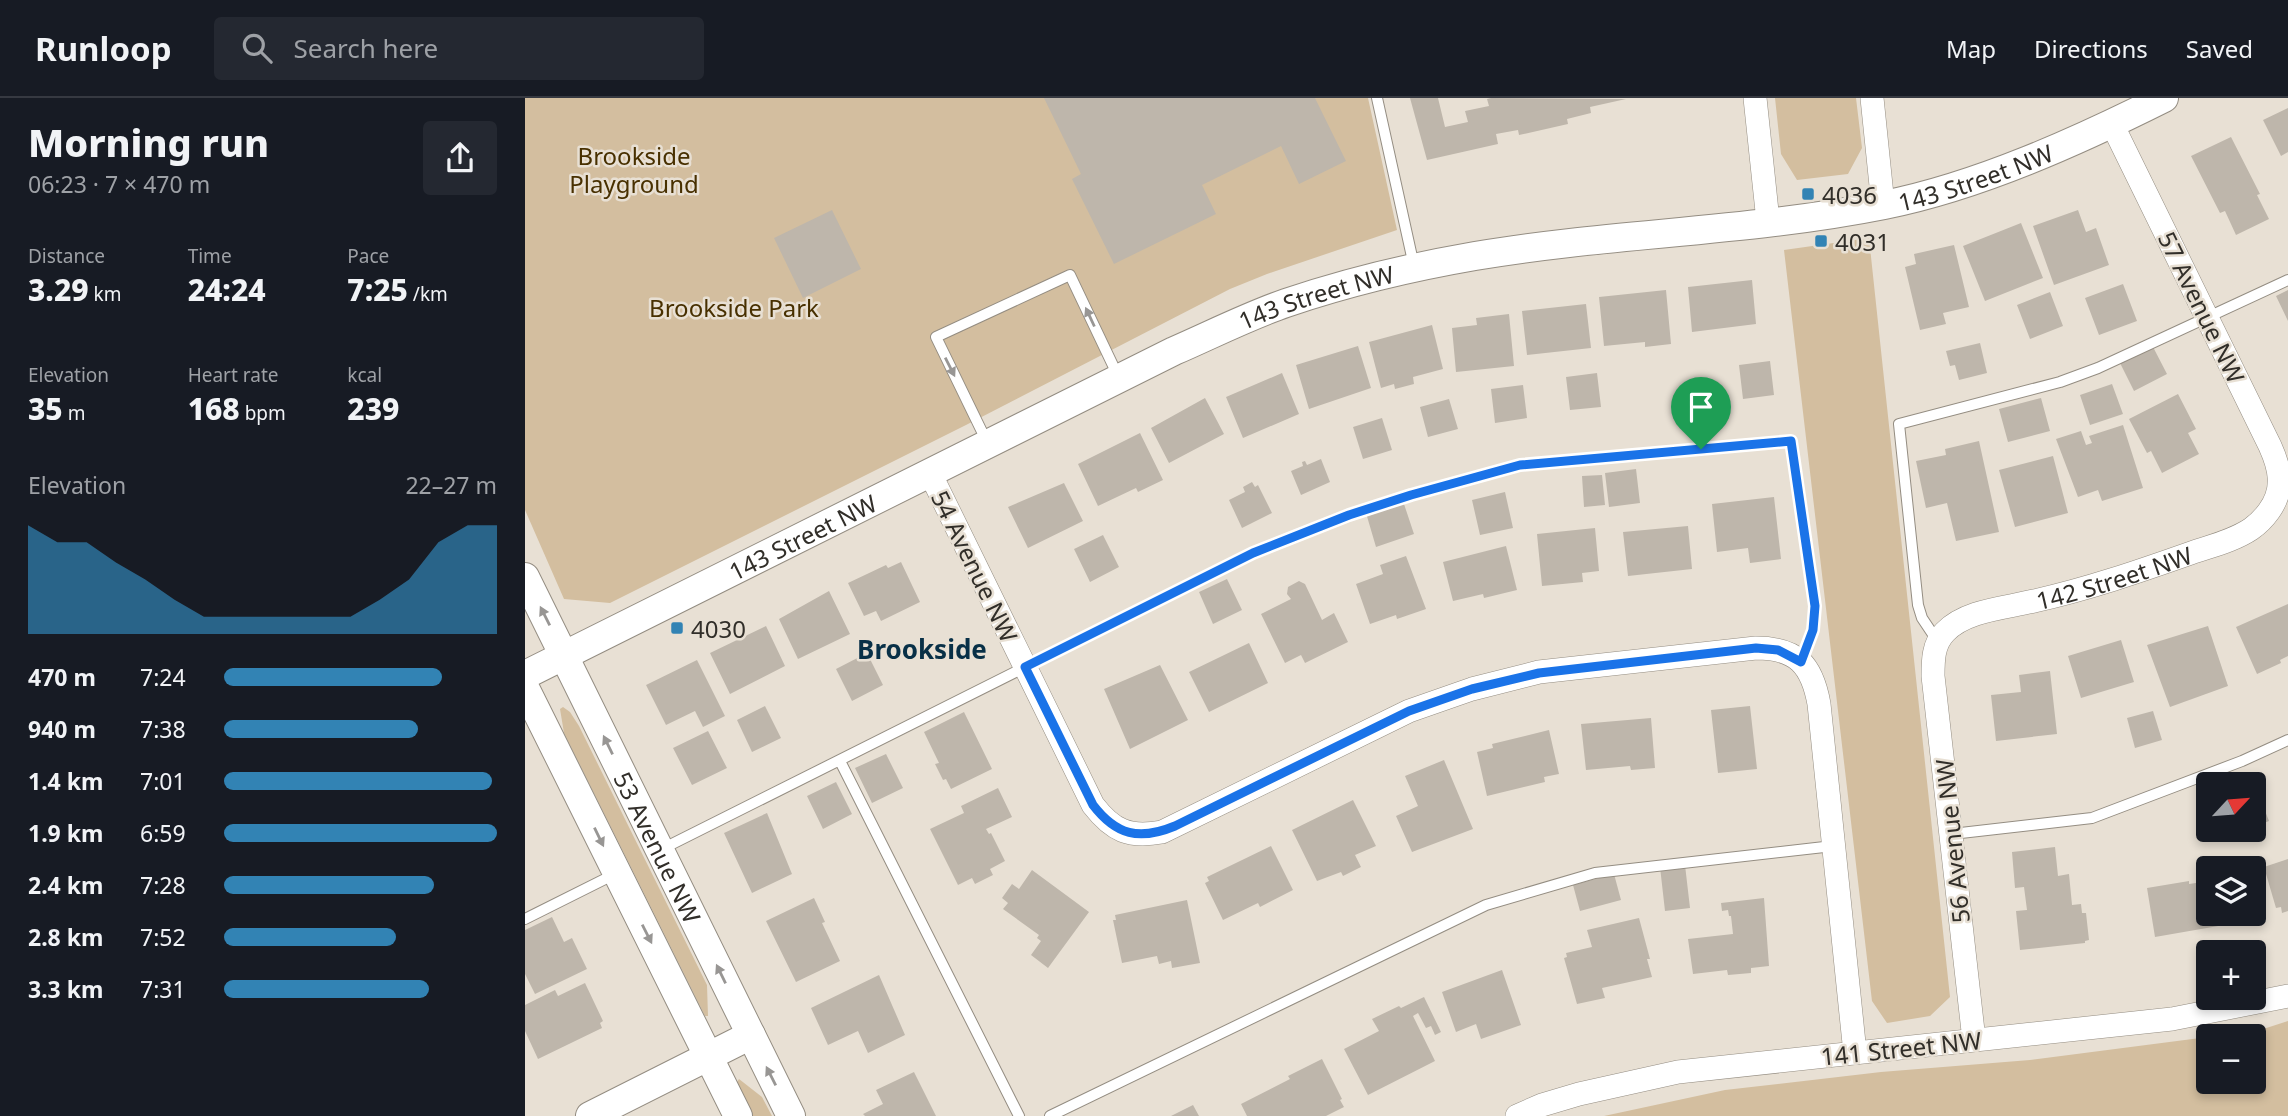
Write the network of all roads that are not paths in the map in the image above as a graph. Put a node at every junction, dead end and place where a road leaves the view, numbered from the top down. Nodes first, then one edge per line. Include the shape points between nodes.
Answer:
1 (1377, 98) edge
2 (1755, 98) edge
3 (1872, 98) edge
4 (2164, 98) edge
5 (2112, 124) junction
6 (1883, 205) junction
7 (1768, 221) junction
8 (1414, 267) junction
9 (2288, 280) edge
10 (2208, 317) junction
11 (1119, 378) junction
12 (988, 444) junction
13 (930, 474) junction
14 (2279, 493) joint
15 (525, 577) edge
16 (1938, 642) junction
17 (564, 656) junction
18 (1801, 662) junction
19 (1025, 667) junction
20 (525, 675) edge
21 (525, 688) edge
22 (2288, 740) edge
23 (840, 761) junction
24 (1952, 834) junction
25 (1833, 846) junction
26 (660, 850) junction
27 (617, 873) junction
28 (525, 919) edge
29 (2288, 996) edge
30 (751, 1035) junction
31 (1974, 1040) junction
32 (1855, 1053) junction
33 (709, 1057) junction
34 (590, 1116) edge
35 (738, 1116) edge
36 (791, 1116) edge
37 (1019, 1116) edge
38 (1050, 1116) edge
39 (1517, 1116) edge

1 - 8 lane
2 - 7 street
3 - 6 street
4 - 5 street, 143 Street NW
5 - 6 street, 143 Street NW via 2020,163
5 - 10 street, 57 Avenue NW
6 - 7 street, 143 Street NW
7 - 8 street, 143 Street NW via 1528,248
8 - 11 street, 143 Street NW via 1283,304
9 - 10 lane
10 - 14 street, 57 Avenue NW via 2278,464
10 - 16 lane via 2060,382 1899,424 1918,605
11 - 12 street, 143 Street NW
11 -> 12 lane via 1070,275 936,337
12 - 13 street, 143 Street NW
13 - 17 street, 143 Street NW
13 - 19 street, 54 Avenue NW
14 - 16 street, 142 Street NW via 2260,522 2237,537 2131,574 1972,616 1951,626
17 -> 15 street, 53 Avenue NW
16 - 24 street, 56 Avenue NW via 1933,677
17 - 20 street, 143 Street NW
26 -> 17 street, 53 Avenue NW
18 - 19 street, 54 Avenue NW via 1778,650 1756,648 1505,680 1409,711 1162,832 1149,834 1116,829 1104,820
18 - 19 lane via 1813,630 1815,606 1791,441 1520,465 1411,495 1253,553
18 - 25 street via 1814,681 1819,704
19 - 23 lane
21 -> 27 street, 53 Avenue NW
22 - 24 lane via 2092,818
23 - 26 lane
23 - 37 lane
24 - 31 street, 56 Avenue NW
25 - 32 street
25 - 38 lane via 1595,873 1486,905
30 -> 26 street, 53 Avenue NW
27 - 28 lane
27 -> 33 street, 53 Avenue NW
29 - 31 street, 141 Street NW via 2172,1019
30 - 33 street
36 -> 30 street, 53 Avenue NW
31 - 32 street, 141 Street NW
32 - 39 street, 141 Street NW via 1645,1078 1567,1097
33 - 34 street
33 - 35 street, 53 Avenue NW

